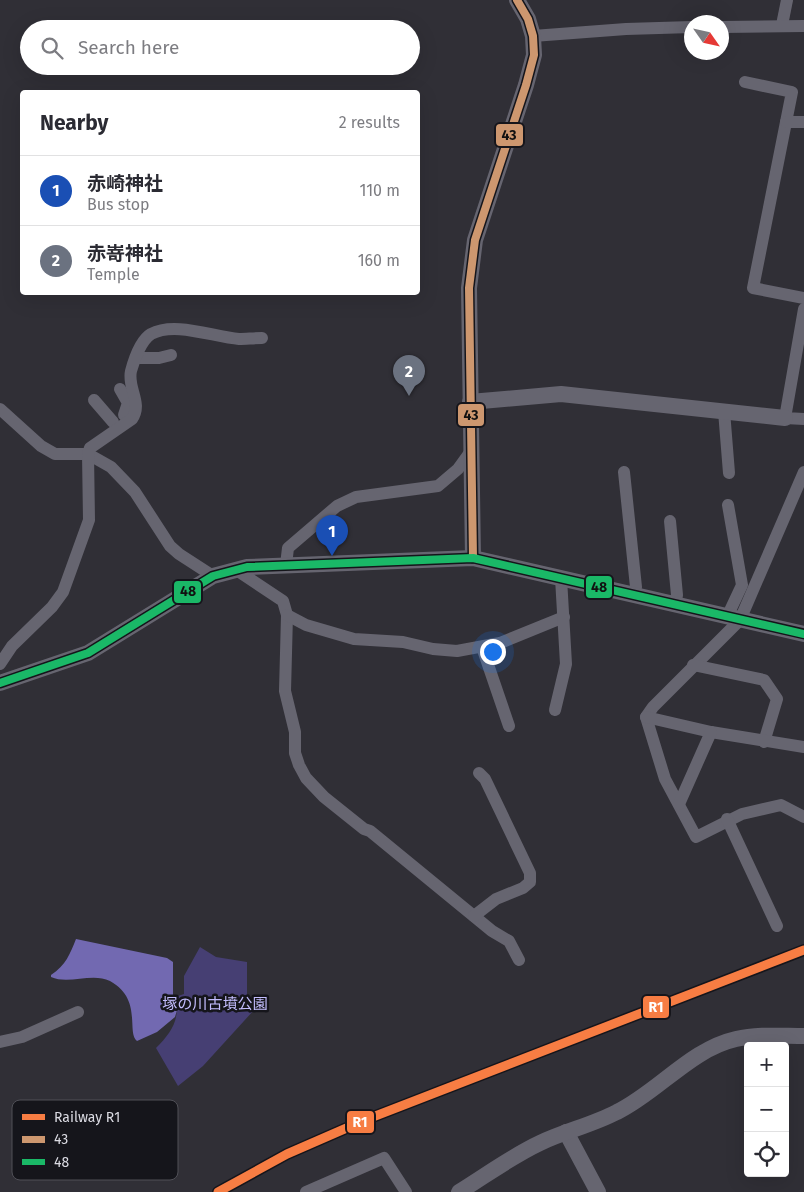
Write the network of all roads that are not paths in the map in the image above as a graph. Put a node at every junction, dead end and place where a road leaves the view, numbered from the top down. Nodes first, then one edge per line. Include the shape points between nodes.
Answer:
1 (517, 0) edge
2 (787, 0) edge
3 (782, 25) junction
4 (804, 26) edge
5 (684, 27) edge
6 (729, 27) edge
7 (533, 36) junction
8 (745, 82) dead end
9 (786, 122) junction
10 (804, 122) edge
11 (804, 298) edge
12 (804, 309) edge
13 (262, 338) dead end
14 (170, 355) dead end
15 (137, 358) junction
16 (120, 389) dead end
17 (94, 400) dead end
18 (470, 402) junction
19 (0, 408) edge
20 (724, 411) junction
21 (785, 418) junction
22 (804, 419) edge
23 (114, 426) junction
24 (471, 451) junction
25 (88, 454) junction
26 (624, 472) dead end
27 (804, 472) edge
28 (729, 473) dead end
29 (728, 505) dead end
30 (670, 521) dead end
31 (472, 558) junction
32 (286, 565) junction
33 (235, 569) junction
34 (213, 576) junction
35 (560, 578) junction
36 (633, 595) junction
37 (675, 605) junction
38 (287, 615) junction
39 (564, 617) junction
40 (733, 619) junction
41 (804, 634) edge
42 (482, 647) junction
43 (0, 664) edge
44 (693, 665) junction
45 (0, 682) edge
46 (555, 710) dead end
47 (646, 717) junction
48 (509, 726) dead end
49 (711, 732) junction
50 (764, 742) junction
51 (804, 747) edge
52 (479, 772) dead end
53 (679, 804) junction
54 (804, 817) edge
55 (727, 820) junction
56 (474, 916) junction
57 (777, 926) dead end
58 (519, 960) dead end
59 (78, 1012) dead end
60 (804, 1036) edge
61 (0, 1042) edge
62 (566, 1132) junction
63 (306, 1192) edge
64 (406, 1192) edge
65 (459, 1192) edge
66 (598, 1192) edge

1 - 7 street
2 - 3 street
3 - 4 street
3 - 6 street
5 - 7 street
7 - 18 street via 534,55 526,85 475,240 469,288
8 - 9 street via 792,92
9 - 10 street
9 - 11 street via 753,288
12 - 21 street
13 - 15 street via 238,339 212,332 172,329 146,338
14 - 15 street
15 - 23 street via 131,376 136,414
16 - 23 street via 128,408
17 - 23 street
18 - 20 street via 561,394
18 - 24 street
19 - 25 street via 41,446 55,454
20 - 21 street
20 - 28 street
21 - 22 street
23 - 25 street via 90,448
24 - 31 street
24 - 32 street via 458,469 438,486 376,492 338,506 288,548
25 - 34 street via 124,478 170,546
25 - 43 street via 90,520 63,592 12,646
26 - 36 street via 636,587
27 - 40 street
29 - 40 street via 742,585
30 - 37 street via 677,595
31 - 32 street
31 - 35 street
32 - 33 street
33 - 34 street
33 - 38 street via 283,601
34 - 45 street via 88,653
35 - 36 street
35 - 39 street
36 - 37 street
37 - 40 street
38 - 42 street via 306,625 354,639 403,642 457,651
38 - 56 street via 285,691 295,732 295,753 306,778 339,810 378,837
39 - 42 street
39 - 46 street via 566,664
40 - 41 street
40 - 44 street
42 - 48 street
44 - 47 street
44 - 50 street via 764,680 777,699
47 - 49 street
47 - 53 street via 665,779
49 - 50 street
49 - 53 street
50 - 51 street
52 - 56 street via 530,873 530,882 496,899
53 - 55 street via 696,837
54 - 55 street via 781,805
55 - 57 street
56 - 58 street via 509,942
59 - 61 street via 22,1037
60 - 62 street via 735,1039 699,1056 619,1111
62 - 65 street via 538,1143
62 - 66 street
63 - 64 street via 384,1158

